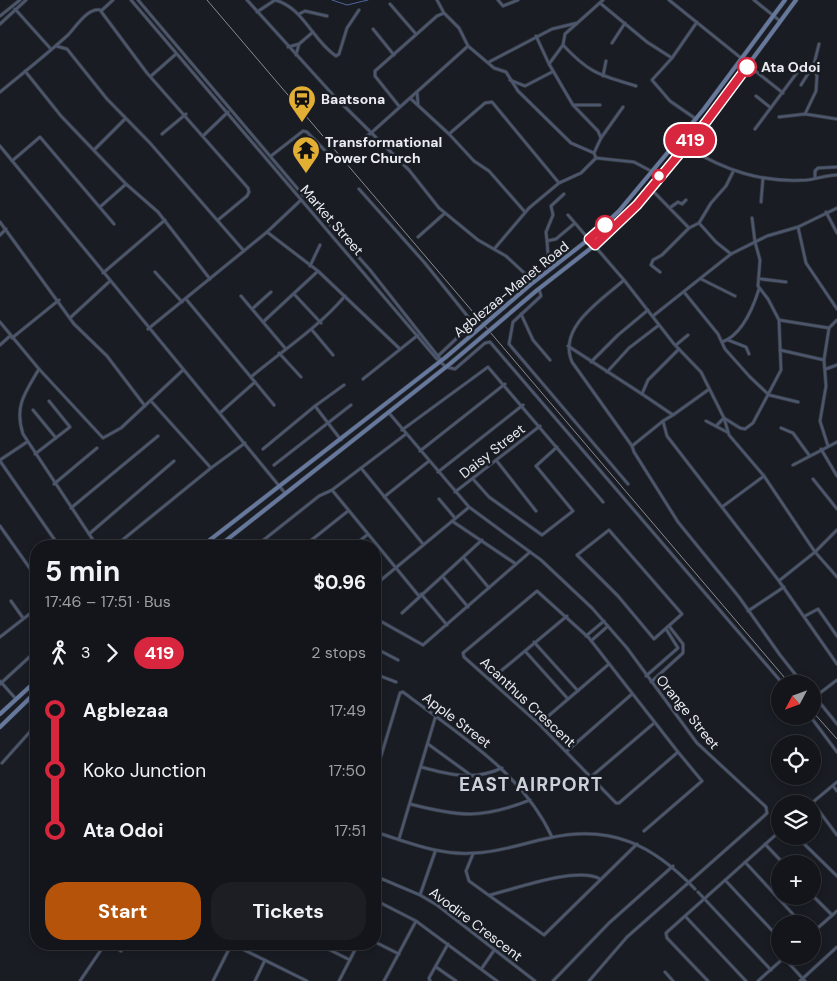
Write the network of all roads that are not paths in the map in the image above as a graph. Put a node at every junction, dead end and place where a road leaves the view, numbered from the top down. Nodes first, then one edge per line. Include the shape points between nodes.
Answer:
1 (20, 0) edge
2 (26, 0) edge
3 (113, 0) edge
4 (131, 0) edge
5 (138, 0) edge
6 (247, 0) edge
7 (436, 0) edge
8 (498, 0) edge
9 (518, 0) edge
10 (603, 0) edge
11 (669, 0) edge
12 (754, 0) edge
13 (785, 0) edge
14 (796, 0) edge
15 (600, 3) junction
16 (390, 4) dead end
17 (15, 9) junction
18 (359, 10) dead end
19 (101, 11) junction
20 (256, 12) junction
21 (444, 13) junction
22 (299, 14) junction
23 (0, 15) edge
24 (327, 16) dead end
25 (774, 16) junction
26 (578, 22) junction
27 (697, 22) junction
28 (782, 22) junction
29 (625, 23) junction
30 (0, 24) edge
31 (373, 29) dead end
32 (313, 32) junction
33 (416, 34) junction
34 (536, 36) junction
35 (612, 43) dead end
36 (299, 44) junction
37 (819, 44) dead end
38 (563, 45) junction
39 (54, 46) junction
40 (468, 46) junction
41 (288, 47) junction
42 (50, 48) junction
43 (177, 54) junction
44 (296, 55) junction
45 (394, 55) junction
46 (672, 58) junction
47 (743, 59) junction
48 (489, 62) junction
49 (606, 62) dead end
50 (549, 64) junction
51 (748, 66) junction
52 (812, 68) junction
53 (25, 71) junction
54 (552, 72) junction
55 (151, 76) junction
56 (603, 76) junction
57 (510, 80) junction
58 (801, 85) dead end
59 (636, 86) dead end
60 (0, 92) edge
61 (417, 92) junction
62 (783, 93) junction
63 (756, 96) dead end
64 (410, 98) junction
65 (573, 105) junction
66 (600, 105) dead end
67 (399, 106) junction
68 (418, 106) junction
69 (623, 107) dead end
70 (771, 108) junction
71 (228, 112) junction
72 (186, 114) junction
73 (805, 114) junction
74 (779, 117) dead end
75 (125, 119) junction
76 (696, 119) junction
77 (837, 120) edge
78 (755, 129) dead end
79 (371, 133) junction
80 (162, 134) dead end
81 (449, 134) junction
82 (204, 135) junction
83 (601, 138) junction
84 (0, 146) edge
85 (351, 146) dead end
86 (685, 146) junction
87 (95, 150) junction
88 (594, 153) junction
89 (270, 156) junction
90 (596, 158) junction
91 (12, 161) junction
92 (337, 164) dead end
93 (837, 167) edge
94 (651, 171) junction
95 (733, 172) junction
96 (837, 175) edge
97 (763, 178) junction
98 (815, 178) junction
99 (560, 183) junction
100 (126, 184) junction
101 (650, 187) junction
102 (358, 188) dead end
103 (564, 194) dead end
104 (301, 200) junction
105 (686, 200) dead end
106 (761, 202) dead end
107 (100, 207) junction
108 (671, 207) junction
109 (837, 208) edge
110 (525, 212) junction
111 (826, 212) junction
112 (445, 213) junction
113 (568, 215) dead end
114 (752, 218) dead end
115 (165, 220) junction
116 (218, 220) junction
117 (0, 222) edge
118 (575, 223) junction
119 (699, 223) junction
120 (114, 224) dead end
121 (798, 227) junction
122 (689, 228) junction
123 (6, 230) junction
124 (267, 232) junction
125 (837, 233) edge
126 (0, 235) edge
127 (418, 237) dead end
128 (589, 239) junction
129 (547, 242) junction
130 (755, 242) junction
131 (320, 245) dead end
132 (595, 245) junction
133 (495, 248) junction
134 (244, 252) junction
135 (731, 254) junction
136 (558, 264) junction
137 (310, 266) junction
138 (318, 271) junction
139 (154, 272) dead end
140 (660, 272) dead end
141 (103, 273) junction
142 (210, 279) junction
143 (701, 279) junction
144 (760, 279) junction
145 (624, 280) junction
146 (110, 282) junction
147 (786, 282) dead end
148 (532, 283) junction
149 (759, 289) junction
150 (537, 290) junction
151 (271, 292) dead end
152 (684, 292) junction
153 (294, 294) junction
154 (240, 296) dead end
155 (345, 296) junction
156 (735, 296) dead end
157 (186, 299) junction
158 (59, 300) junction
159 (182, 302) junction
160 (252, 309) junction
161 (837, 309) edge
162 (648, 310) junction
163 (521, 314) junction
164 (653, 316) junction
165 (70, 318) junction
166 (778, 320) junction
167 (837, 320) edge
168 (0, 322) edge
169 (263, 322) junction
170 (321, 323) junction
171 (659, 325) junction
172 (829, 328) junction
173 (148, 329) junction
174 (312, 330) junction
175 (418, 335) junction
176 (688, 335) dead end
177 (11, 337) junction
178 (728, 340) junction
179 (722, 342) junction
180 (0, 344) edge
181 (676, 345) junction
182 (568, 346) junction
183 (285, 348) junction
184 (678, 348) junction
185 (400, 349) junction
186 (780, 350) junction
187 (279, 353) junction
188 (749, 354) dead end
189 (333, 355) dead end
190 (439, 355) junction
191 (550, 360) dead end
192 (824, 360) junction
193 (441, 361) junction
194 (591, 362) junction
195 (837, 365) edge
196 (446, 367) junction
197 (39, 369) junction
198 (826, 369) junction
199 (183, 370) junction
200 (607, 373) junction
201 (250, 377) junction
202 (301, 377) dead end
203 (363, 379) dead end
204 (255, 382) junction
205 (505, 384) junction
206 (344, 385) dead end
207 (708, 390) junction
208 (642, 394) junction
209 (769, 394) junction
210 (49, 401) dead end
211 (151, 401) junction
212 (798, 402) dead end
213 (274, 405) dead end
214 (351, 405) dead end
215 (145, 406) junction
216 (315, 406) junction
217 (523, 406) junction
218 (33, 410) dead end
219 (221, 412) junction
220 (389, 414) junction
221 (673, 415) junction
222 (724, 418) junction
223 (663, 421) junction
224 (706, 421) dead end
225 (328, 422) junction
226 (540, 426) junction
227 (716, 426) junction
228 (781, 428) dead end
229 (402, 430) junction
230 (728, 432) junction
231 (406, 434) junction
232 (158, 436) dead end
233 (56, 438) junction
234 (341, 440) junction
235 (27, 442) junction
236 (837, 442) edge
237 (245, 443) junction
238 (632, 446) junction
239 (828, 446) junction
240 (97, 448) dead end
241 (557, 448) junction
242 (262, 449) dead end
243 (821, 450) junction
244 (420, 451) junction
245 (35, 454) junction
246 (809, 455) junction
247 (496, 460) junction
248 (0, 461) edge
249 (174, 461) dead end
250 (429, 461) junction
251 (274, 465) dead end
252 (793, 465) dead end
253 (211, 468) junction
254 (360, 468) junction
255 (438, 472) junction
256 (764, 476) junction
257 (837, 476) edge
258 (472, 479) junction
259 (813, 479) dead end
260 (54, 484) junction
261 (628, 484) dead end
262 (280, 486) junction
263 (332, 490) junction
264 (455, 492) junction
265 (286, 494) junction
266 (384, 497) junction
267 (439, 499) dead end
268 (603, 502) dead end
269 (469, 507) junction
270 (722, 507) junction
271 (71, 508) junction
272 (837, 509) edge
273 (348, 511) junction
274 (536, 511) dead end
275 (455, 518) junction
276 (452, 521) junction
277 (0, 526) edge
278 (837, 530) edge
279 (89, 534) junction
280 (368, 535) junction
281 (54, 540) edge
282 (93, 540) edge
283 (122, 540) edge
284 (210, 540) edge
285 (227, 540) edge
286 (264, 540) edge
287 (312, 540) edge
288 (361, 540) edge
289 (372, 540) edge
290 (482, 540) junction
291 (423, 544) junction
292 (381, 550) edge
293 (530, 552) junction
294 (815, 552) junction
295 (464, 558) junction
296 (516, 564) junction
297 (395, 567) junction
298 (30, 568) edge
299 (443, 576) junction
300 (837, 578) edge
301 (381, 580) edge
302 (779, 580) junction
303 (784, 587) junction
304 (489, 588) junction
305 (420, 594) junction
306 (11, 601) dead end
307 (468, 607) junction
308 (748, 611) junction
309 (30, 613) edge
310 (402, 613) dead end
311 (567, 616) junction
312 (805, 616) junction
313 (23, 618) junction
314 (381, 621) edge
315 (604, 621) junction
316 (447, 625) junction
317 (608, 626) junction
318 (669, 626) junction
319 (666, 629) junction
320 (586, 636) junction
321 (837, 636) edge
322 (0, 637) edge
323 (591, 641) junction
324 (534, 642) junction
325 (381, 651) edge
326 (525, 651) junction
327 (837, 655) edge
328 (30, 656) edge
329 (832, 656) junction
330 (398, 660) dead end
331 (609, 664) junction
332 (837, 664) edge
333 (775, 675) edge
334 (797, 675) edge
335 (381, 676) edge
336 (646, 676) junction
337 (490, 680) junction
338 (837, 680) edge
339 (396, 682) dead end
340 (651, 682) junction
341 (0, 683) edge
342 (30, 686) edge
343 (578, 691) junction
344 (821, 692) edge
345 (632, 694) junction
346 (29, 698) edge
347 (16, 699) junction
348 (568, 700) junction
349 (821, 703) edge
350 (0, 714) edge
351 (436, 715) junction
352 (539, 724) junction
353 (653, 724) junction
354 (837, 724) edge
355 (817, 725) edge
356 (0, 727) edge
357 (30, 732) edge
358 (428, 744) junction
359 (567, 752) junction
360 (678, 752) junction
361 (837, 752) edge
362 (381, 756) edge
363 (2, 764) dead end
364 (421, 767) junction
365 (502, 768) junction
366 (473, 776) junction
367 (592, 777) junction
368 (837, 782) edge
369 (833, 786) junction
370 (837, 791) edge
371 (821, 796) edge
372 (530, 800) junction
373 (410, 804) junction
374 (821, 815) edge
375 (644, 831) dead end
376 (381, 834) edge
377 (837, 835) edge
378 (552, 837) junction
379 (399, 839) junction
380 (771, 839) edge
381 (637, 844) junction
382 (765, 844) junction
383 (805, 845) edge
384 (434, 852) junction
385 (473, 854) junction
386 (775, 855) edge
387 (745, 862) junction
388 (673, 866) junction
389 (837, 876) edge
390 (381, 879) edge
391 (600, 879) junction
392 (725, 880) junction
393 (689, 882) junction
394 (695, 889) dead end
395 (698, 892) dead end
396 (420, 895) junction
397 (490, 896) junction
398 (704, 898) junction
399 (381, 903) edge
400 (821, 904) edge
401 (837, 911) edge
402 (794, 915) edge
403 (832, 915) junction
404 (685, 916) junction
405 (416, 921) junction
406 (821, 925) edge
407 (771, 929) edge
408 (448, 944) junction
409 (381, 945) edge
410 (837, 947) edge
411 (495, 948) junction
412 (101, 950) edge
413 (229, 950) edge
414 (244, 950) edge
415 (330, 950) edge
416 (355, 950) edge
417 (399, 954) junction
418 (265, 960) junction
419 (350, 960) junction
420 (776, 965) edge
421 (791, 965) edge
422 (436, 967) junction
423 (482, 968) junction
424 (771, 970) junction
425 (665, 972) dead end
426 (298, 976) junction
427 (802, 980) edge
428 (80, 981) edge
429 (213, 981) edge
430 (255, 981) edge
431 (296, 981) edge
432 (307, 981) edge
433 (339, 981) edge
434 (384, 981) edge
435 (430, 981) edge
436 (456, 981) edge
437 (497, 981) edge
438 (535, 981) edge
439 (553, 981) edge
440 (589, 981) edge
441 (673, 981) edge
442 (708, 981) edge
443 (746, 981) edge
444 (758, 981) edge

1 - 23 street
2 - 17 street
3 - 19 street
4 - 43 street, Market Street
5 - 89 street, Market Street
6 - 20 street
7 - 21 street
8 - 9 street via 503,6
10 - 15 street
11 - 27 street
12 - 25 street
13 - 25 main road, Agblezaa-Manet Road
14 - 28 main road
15 - 26 street
15 - 29 street
16 - 33 street
17 - 30 street
17 - 42 street
18 - 32 street via 348,26 337,56
19 - 39 street via 94,10
19 - 55 street
20 - 22 street via 275,0
20 - 41 street
21 - 33 street
21 - 40 street via 459,28
22 - 24 street via 305,11
22 - 32 street
25 - 28 street
25 - 47 main road, Agblezaa-Manet Road
26 - 34 street
26 - 38 street via 565,34
27 - 46 street
27 - 47 street
28 - 51 main road
29 - 35 street
29 - 46 street
31 - 45 street
32 - 36 street
33 - 45 street
34 - 48 street
34 - 50 street
36 - 41 street
36 - 44 street
37 - 52 street
38 - 50 street
38 - 56 street via 585,67
39 - 42 street
39 - 75 street via 67,49
40 - 48 street
40 - 61 street
41 - 44 street
42 - 53 street
43 - 55 street
43 - 71 street, Market Street
44 - 79 street
45 - 67 street via 374,74
46 - 76 street via 652,82 670,101
47 - 76 main road, Agblezaa-Manet Road
48 - 57 street via 494,68 506,72
49 - 56 street
50 - 54 street
51 - 62 street
51 - 86 main road
52 - 58 street
52 - 62 street via 799,70
52 - 73 street via 817,82
53 - 60 street
53 - 87 street via 61,116
54 - 57 street via 525,86
54 - 65 street
55 - 72 street
56 - 59 street
57 - 88 street via 571,143
61 - 64 street
61 - 68 street
62 - 70 street
63 - 70 street
64 - 67 street
64 - 68 street
65 - 66 street
65 - 83 street
67 - 79 street
68 - 81 street
69 - 83 street
70 - 78 street
71 - 82 street
71 - 104 street, Market Street
72 - 80 street
72 - 82 street
73 - 74 street
73 - 77 street
75 - 87 street
75 - 116 street
76 - 94 main road, Agblezaa-Manet Road
79 - 85 street
79 - 112 street via 409,170
81 - 99 street via 485,104 492,102
81 - 110 street via 474,161 494,176
82 - 116 street via 249,192
83 - 88 street
84 - 91 street
86 - 95 street
86 - 101 main road
87 - 100 street
88 - 90 street
89 - 92 street via 303,131
89 - 190 street, Market Street
90 - 94 street via 634,162
90 - 99 street via 581,173
91 - 107 street via 40,137
91 - 141 street
93 - 98 street via 818,168
94 - 128 main road, Agblezaa-Manet Road via 619,211
95 - 97 street
95 - 119 street
96 - 98 street
97 - 98 street
97 - 106 street
99 - 110 street
100 - 107 street
100 - 115 street
101 - 108 street
101 - 132 main road, Agblezaa-Manet Road via 631,212
102 - 190 street via 424,262 473,324
103 - 129 street via 551,206 553,215 546,232
104 - 124 street
104 - 175 street, Market Street
105 - 108 street
107 - 120 street
108 - 122 street
109 - 111 street
110 - 133 street
111 - 121 street
111 - 125 street
112 - 127 street
112 - 133 street via 478,240
113 - 118 street
114 - 130 street
115 - 141 street
115 - 142 street
116 - 134 street
117 - 123 street
118 - 128 street
118 - 129 street via 556,239
119 - 122 street
119 - 135 street
121 - 130 street
121 - 161 street via 806,263
122 - 140 street via 653,260 651,265
123 - 126 street
123 - 158 street
124 - 134 street
124 - 137 street
128 - 132 street
128 - 136 main road, Agblezaa-Manet Road
129 - 136 street via 548,254
130 - 135 street
130 - 144 street via 760,260
131 - 137 street
132 - 145 street
132 - 150 main road, Agblezaa-Manet Road
133 - 148 street
134 - 142 street
135 - 143 street
136 - 148 main road, Agblezaa-Manet Road
137 - 138 street
138 - 153 street
138 - 155 street
139 - 159 street
141 - 146 street
142 - 157 street
143 - 152 street
143 - 156 street
144 - 147 street
144 - 149 street
145 - 162 street
145 - 182 street via 578,322
146 - 165 street
146 - 173 street
148 - 193 main road, Agblezaa-Manet Road, bridge
149 - 166 street
149 - 178 street via 747,317
150 - 163 street via 540,296
150 - 196 main road, Agblezaa-Manet Road, bridge
151 - 160 street
152 - 164 street
152 - 179 street
153 - 169 street
153 - 170 street
154 - 160 street
155 - 170 street
155 - 185 street
157 - 159 street
157 - 201 street
158 - 165 street
158 - 177 street
159 - 173 street
160 - 169 street
162 - 164 street
162 - 194 street
163 - 191 street via 533,340
163 - 261 street via 513,322 508,342 511,349
164 - 171 street
165 - 215 street via 107,356
166 - 172 street
166 - 186 street
167 - 172 street
168 - 177 street
169 - 183 street
170 - 174 street
171 - 181 street
171 - 200 street via 629,348
172 - 192 street
173 - 199 street
174 - 183 street
174 - 189 street
175 - 185 street
175 - 193 street, Market Street
176 - 181 street
177 - 180 street
177 - 197 street
178 - 179 street
178 - 188 street via 746,347
179 - 209 street
181 - 184 street
182 - 194 street
182 - 238 street via 572,362
183 - 187 street
184 - 207 street via 700,372
184 - 208 street via 648,380
185 - 203 street
186 - 192 street
186 - 209 street via 781,370
187 - 201 street
187 - 202 street
190 - 193 street, Market Street
192 - 198 street
193 - 196 street, Market Street
193 - 234 main road, Agblezaa-Manet Road
194 - 200 street
195 - 198 street
196 - 220 main road, Agblezaa-Manet Road
196 - 333 street via 455,369 490,342
197 - 215 street via 102,438 120,428
197 - 235 street via 19,411
198 - 239 street via 820,421
199 - 211 street
199 - 219 street
200 - 208 street
201 - 204 street
204 - 213 street
204 - 219 street
205 - 217 street
205 - 229 street via 486,366
205 - 244 street
206 - 216 street
207 - 221 street
207 - 222 street
208 - 221 street
209 - 212 street
209 - 222 street via 754,423 745,429
210 - 233 street via 70,426
211 - 215 street
211 - 253 street
214 - 225 street
216 - 225 street
216 - 242 street
217 - 226 street
217 - 255 street
218 - 233 street
219 - 237 street
220 - 229 street, Orange Street
220 - 265 main road, Agblezaa-Manet Road
221 - 223 street
222 - 227 street
222 - 230 street
223 - 238 street
223 - 270 street via 666,436
224 - 227 street
225 - 234 street
225 - 251 street
226 - 241 street
226 - 247 street, Daisy Street
227 - 230 street
228 - 246 street via 793,433
229 - 231 street, Orange Street
230 - 256 street
231 - 244 street, Orange Street
231 - 254 street
232 - 271 street
233 - 245 street
234 - 262 main road, Agblezaa-Manet Road
235 - 245 street
235 - 248 street
236 - 239 street
237 - 253 street
237 - 262 street
238 - 308 street via 678,522
239 - 243 street
240 - 260 street
241 - 258 street via 536,466 573,511 542,535 489,497
241 - 268 street
243 - 246 street
243 - 257 street
244 - 250 street, Orange Street
245 - 260 street
246 - 252 street
247 - 258 street, Daisy Street
247 - 274 street
248 - 281 street
249 - 279 street
250 - 255 street, Orange Street
250 - 266 street
253 - 283 street
254 - 263 street
254 - 266 street
255 - 264 street, Orange Street
256 - 270 street
256 - 294 street
258 - 264 street, Daisy Street
259 - 272 street
260 - 271 street
262 - 265 street
262 - 284 main road, Agblezaa-Manet Road
263 - 273 street
263 - 286 street via 319,496
264 - 269 street, Orange Street
265 - 285 main road, Agblezaa-Manet Road
266 - 291 street
267 - 275 street
269 - 275 street
269 - 293 street, Orange Street
270 - 302 street
271 - 279 street
273 - 280 street
273 - 287 street
275 - 276 street
276 - 290 street
276 - 291 street
277 - 298 street
278 - 294 street
279 - 282 street
280 - 288 street
280 - 289 street
290 - 295 street
290 - 296 street
291 - 297 street
292 - 297 street
293 - 296 street
293 - 315 street, Orange Street
294 - 300 street
294 - 302 street
295 - 299 street
295 - 304 street
296 - 304 street
297 - 301 street
297 - 305 street
299 - 305 street
299 - 307 street
302 - 303 street
303 - 308 street
303 - 312 street
304 - 307 street
305 - 310 street
305 - 316 street
306 - 313 street
307 - 316 street
308 - 334 street
309 - 313 street
311 - 320 street, Acanthus Crescent
311 - 324 street
311 - 337 street, Acanthus Crescent via 537,590 463,653
312 - 321 street via 818,609
312 - 329 street
313 - 322 street
314 - 316 street via 423,645
315 - 317 street, Orange Street
315 - 320 street
317 - 323 street
317 - 336 street, Orange Street
318 - 319 street
318 - 319 street via 681,616 681,612 610,529 578,554 652,638
318 - 340 street via 683,644 683,652
319 - 336 street via 678,648
320 - 323 street, Acanthus Crescent
323 - 331 street, Acanthus Crescent
324 - 326 street
324 - 343 street
325 - 330 street
326 - 337 street
326 - 348 street
327 - 329 street
328 - 341 street
329 - 332 street
331 - 343 street
331 - 345 street, Acanthus Crescent
335 - 339 street
336 - 340 street, Orange Street
337 - 352 street, Acanthus Crescent
338 - 344 street
340 - 393 street, Orange Street via 697,742 767,810
341 - 347 street
342 - 347 main road
343 - 348 street
345 - 353 street, Acanthus Crescent
345 - 359 street
346 - 356 main road
347 - 350 main road
348 - 352 street
349 - 354 street
351 - 358 street
351 - 362 street, Apple Street via 400,693
351 - 365 street, Apple Street
352 - 359 street, Acanthus Crescent
353 - 360 street, Acanthus Crescent
353 - 367 street
355 - 361 street
357 - 363 street
358 - 364 street
358 - 366 street
359 - 367 street, Acanthus Crescent
360 - 367 street, Acanthus Crescent via 618,803
360 - 375 street, Acanthus Crescent via 702,781
364 - 366 street via 455,776
364 - 373 street
365 - 366 street
365 - 372 street, Apple Street
368 - 369 street
369 - 370 street
369 - 371 street
372 - 373 street via 487,814 465,816
372 - 378 street, Apple Street via 543,816
373 - 379 street
374 - 377 street
376 - 379 street
378 - 381 street via 604,835
378 - 385 street via 511,849
379 - 384 street
380 - 382 street
381 - 388 street
381 - 391 street
382 - 386 street
382 - 387 street
383 - 389 street
384 - 385 street
384 - 396 street
385 - 397 street via 466,875 469,881
387 - 392 street
387 - 402 street
388 - 393 street
388 - 439 street via 609,923
390 - 396 street, Avodire Crescent
391 - 397 street via 581,875 556,878
391 - 397 street via 544,935
392 - 398 street
392 - 407 street
393 - 394 street
393 - 440 street, Orange Street via 627,937
395 - 398 street
396 - 411 street, Avodire Crescent
398 - 404 street
398 - 424 street
399 - 405 street
400 - 403 street
401 - 403 street
403 - 406 street
404 - 442 street via 666,935
404 - 443 street
405 - 408 street
405 - 417 street
408 - 422 street
408 - 423 street
409 - 417 street
410 - 427 street
411 - 423 street
411 - 438 street, Avodire Crescent
412 - 428 street
413 - 429 street
414 - 418 street
415 - 419 street
416 - 419 street
417 - 434 street
418 - 426 street
418 - 430 street
419 - 433 street
420 - 424 street
421 - 427 street
422 - 435 street
422 - 436 street
423 - 437 street
424 - 444 street
425 - 441 street
426 - 431 street
426 - 432 street

